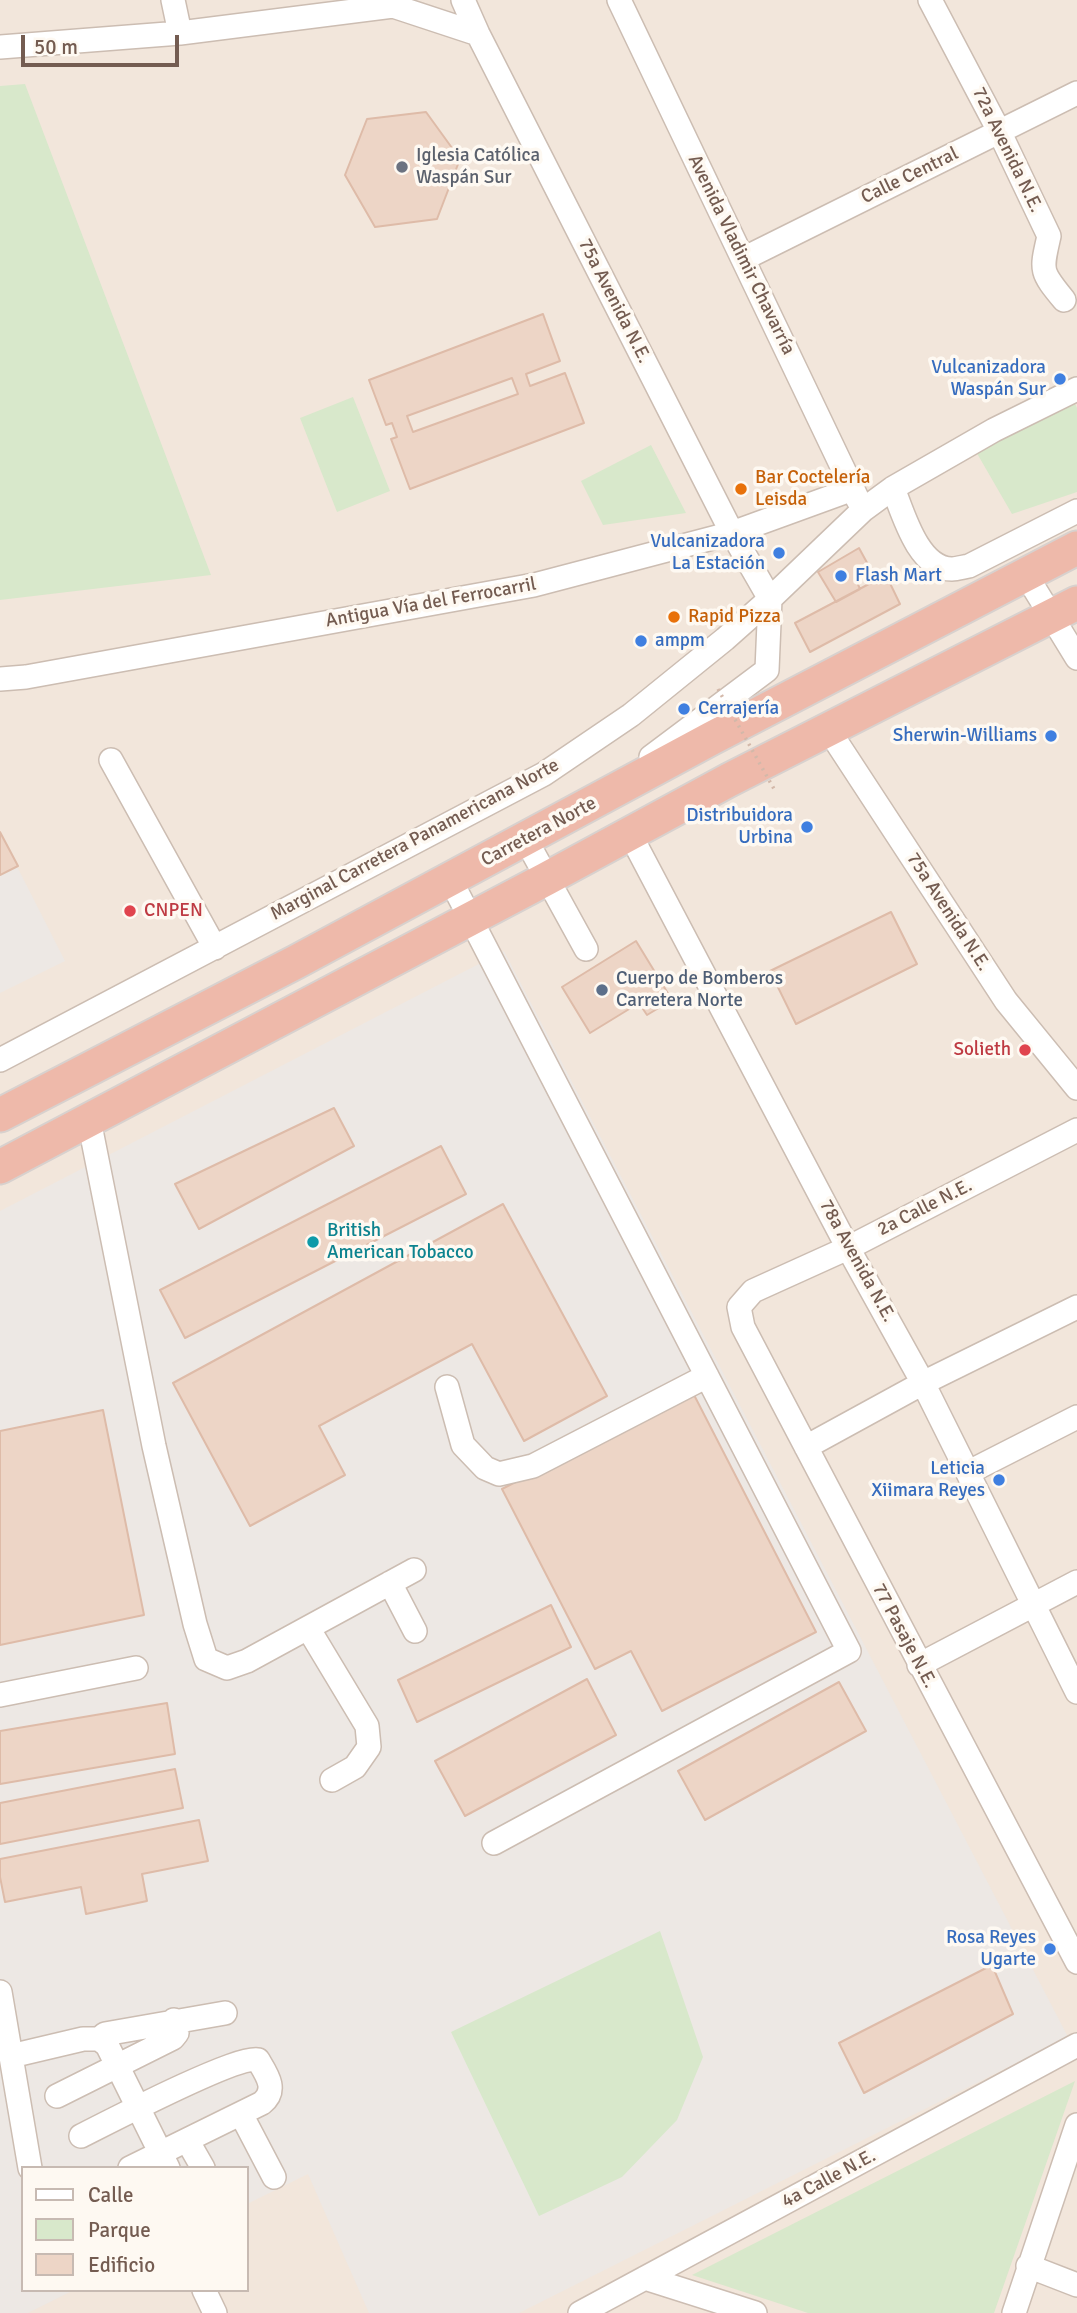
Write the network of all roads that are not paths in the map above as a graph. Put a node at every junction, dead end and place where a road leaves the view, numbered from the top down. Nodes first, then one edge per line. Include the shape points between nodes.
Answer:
1 (173, 0) edge
2 (463, 0) edge
3 (619, 0) edge
4 (930, 0) edge
5 (395, 3) edge
6 (180, 33) junction
7 (478, 34) junction
8 (0, 47) edge
9 (1077, 93) edge
10 (999, 131) junction
11 (743, 259) junction
12 (1064, 300) dead end
13 (1077, 389) edge
14 (893, 488) junction
15 (858, 499) junction
16 (1077, 512) edge
17 (732, 533) junction
18 (1077, 548) edge
19 (1026, 575) junction
20 (770, 599) junction
21 (1064, 610) edge
22 (1077, 658) edge
23 (0, 679) edge
24 (828, 729) junction
25 (111, 760) dead end
26 (580, 810) junction
27 (631, 834) junction
28 (526, 840) junction
29 (450, 879) junction
30 (546, 879) junction
31 (471, 919) junction
32 (215, 948) junction
33 (586, 949) dead end
34 (0, 1060) edge
35 (1077, 1088) edge
36 (0, 1115) edge
37 (89, 1119) junction
38 (1077, 1130) edge
39 (0, 1167) edge
40 (848, 1248) junction
41 (739, 1307) joint
42 (1077, 1307) edge
43 (707, 1376) junction
44 (923, 1383) junction
45 (447, 1387) dead end
46 (1077, 1417) edge
47 (806, 1447) junction
48 (969, 1472) junction
49 (414, 1570) dead end
50 (1077, 1582) edge
51 (390, 1583) junction
52 (1034, 1604) junction
53 (308, 1628) junction
54 (415, 1631) dead end
55 (919, 1665) junction
56 (136, 1668) dead end
57 (1077, 1692) edge
58 (0, 1695) edge
59 (332, 1780) dead end
60 (494, 1843) dead end
61 (1077, 1962) edge
62 (0, 1992) edge
63 (225, 2013) dead end
64 (174, 2021) junction
65 (99, 2039) junction
66 (1077, 2045) edge
67 (11, 2056) junction
68 (117, 2065) junction
69 (57, 2096) dead end
70 (137, 2107) junction
71 (240, 2114) junction
72 (1077, 2125) edge
73 (80, 2136) dead end
74 (187, 2140) junction
75 (164, 2160) edge
76 (30, 2166) edge
77 (138, 2166) edge
78 (202, 2166) edge
79 (274, 2177) dead end
80 (1028, 2266) junction
81 (645, 2278) junction
82 (1077, 2285) edge
83 (205, 2292) edge
84 (215, 2313) edge
85 (580, 2313) edge
86 (755, 2313) edge
87 (1014, 2313) edge

1 - 6 street
2 - 7 street, 75a Avenida N.E.
3 - 11 street, Avenida Vladimir Chavarría
4 - 10 street, 72a Avenida N.E.
5 - 6 street
5 - 7 street
6 - 8 street
7 - 17 street, 75a Avenida N.E.
9 - 10 street, Calle Central
10 - 11 street, Calle Central
10 - 12 street, 72a Avenida N.E. via 1049,236 1042,262 1046,276
11 - 15 street, Avenida Vladimir Chavarría
13 - 14 street, Marginal Carretera Panamericana Norte
14 - 15 street, Marginal Carretera Panamericana Norte
14 - 16 street via 913,539 931,562 950,570 969,566
15 - 17 street, Antigua Vía del Ferrocarril
15 - 20 street, Marginal Carretera Panamericana Norte
17 - 20 street, 75a Avenida N.E.
17 - 23 street, Antigua Vía del Ferrocarril via 534,585
18 - 19 highway, Carretera Norte
19 - 21 street
19 - 26 highway, Carretera Norte
20 - 26 street via 767,670
20 - 32 street, Marginal Carretera Panamericana Norte via 631,715 544,774
21 - 22 street
21 - 24 highway
24 - 27 highway
24 - 35 street, 75a Avenida N.E. via 1006,1001
25 - 32 street
26 - 28 highway, Carretera Norte
27 - 30 highway
27 - 40 street, 78a Avenida N.E.
28 - 29 highway, Carretera Norte
28 - 30 street
29 - 31 street
29 - 36 highway, Carretera Norte
30 - 31 highway
30 - 33 street
31 - 37 highway
31 - 43 street
32 - 34 street, Marginal Carretera Panamericana Norte
37 - 39 highway
37 - 53 street via 154,1446 206,1659 227,1668
38 - 40 street, 2a Calle N.E.
40 - 41 street, 2a Calle N.E. via 753,1291
40 - 44 street, 78a Avenida N.E.
41 - 47 street, 77 Pasaje N.E. via 743,1327
42 - 44 street
43 - 45 street via 533,1466 499,1474 485,1468 463,1445
43 - 60 street via 849,1651
44 - 47 street
44 - 48 street, 78a Avenida N.E.
46 - 48 street
47 - 55 street, 77 Pasaje N.E.
48 - 52 street, 78a Avenida N.E.
49 - 51 street
50 - 52 street
51 - 53 street
51 - 54 street
52 - 55 street
52 - 57 street, 78a Avenida N.E.
53 - 59 street via 367,1726 369,1747 355,1767
55 - 61 street, 77 Pasaje N.E.
56 - 58 street
62 - 67 street
63 - 64 street
64 - 65 street
64 - 68 street via 177,2033 173,2038
65 - 67 street
65 - 68 street
66 - 81 street, 4a Calle N.E.
67 - 76 street
68 - 69 street
68 - 70 street
70 - 71 street via 230,2066 258,2060 272,2087 270,2097
70 - 73 street
70 - 75 street
71 - 74 street
71 - 79 street
72 - 80 street
74 - 75 street
74 - 78 street
75 - 77 street
80 - 82 street
80 - 87 street
81 - 85 street, 4a Calle N.E.
81 - 86 street
83 - 84 street

